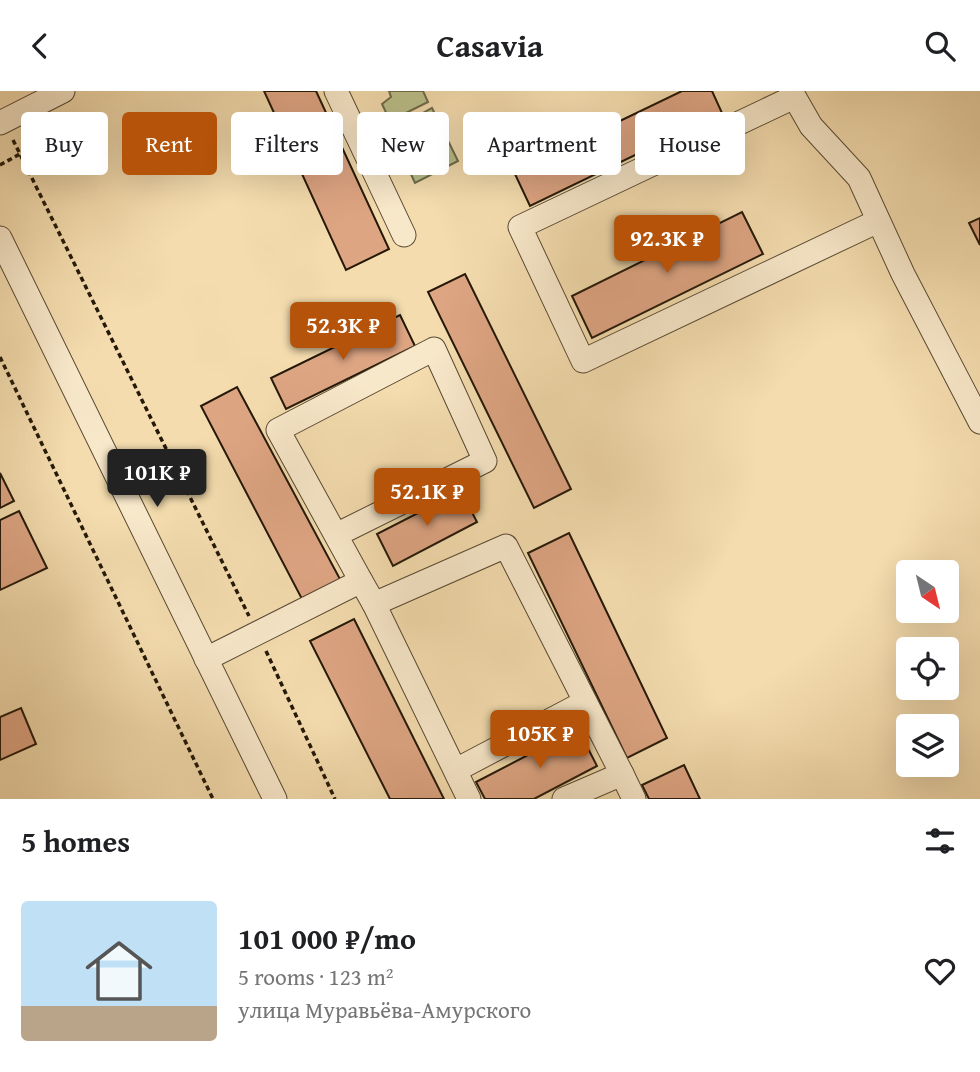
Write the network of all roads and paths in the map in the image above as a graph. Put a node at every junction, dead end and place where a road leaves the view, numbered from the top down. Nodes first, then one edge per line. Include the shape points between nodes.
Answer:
1 (63, 91) edge
2 (335, 91) edge
3 (792, 94) edge
4 (2, 122) edge
5 (20, 154) junction
6 (0, 165) edge
7 (878, 221) junction
8 (404, 235) dead end
9 (0, 238) edge
10 (0, 357) edge
11 (980, 422) edge
12 (336, 535) junction
13 (361, 581) junction
14 (374, 604) junction
15 (257, 634) junction
16 (206, 659) junction
17 (585, 702) junction
18 (456, 770) junction
19 (622, 774) junction
20 (213, 799) edge
21 (275, 799) edge
22 (335, 799) edge
23 (469, 799) edge
24 (564, 799) edge
25 (634, 799) edge

1 - 4 street
2 - 8 street
3 - 7 street via 811,126 859,178
3 - 7 street via 520,227 583,361
4 - 5 path
5 - 6 path
5 - 15 path
7 - 11 street
9 - 16 street
10 - 20 path
12 - 12 street via 278,430 434,349 485,461
12 - 13 street
13 - 14 street
13 - 15 street
14 - 17 street via 506,546
14 - 18 street
15 - 16 street
15 - 22 path
16 - 21 street
17 - 18 street
17 - 19 street
18 - 23 street
19 - 24 street
19 - 25 street

